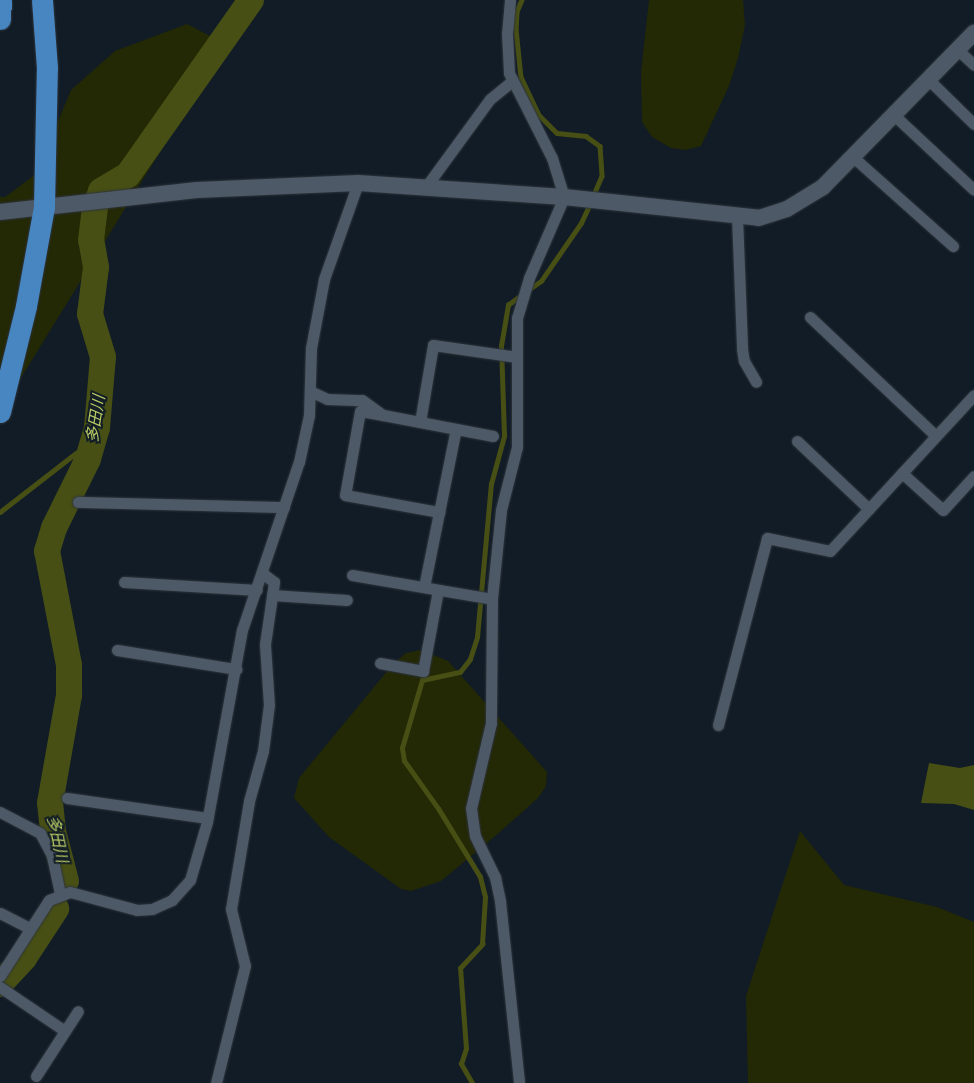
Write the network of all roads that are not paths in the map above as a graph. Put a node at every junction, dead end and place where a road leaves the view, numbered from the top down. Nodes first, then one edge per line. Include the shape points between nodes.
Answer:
1 (1, 0) edge
2 (42, 0) edge
3 (510, 0) edge
4 (0, 19) edge
5 (974, 34) edge
6 (958, 50) junction
7 (974, 65) edge
8 (929, 80) junction
9 (512, 81) junction
10 (895, 116) junction
11 (974, 124) edge
12 (853, 157) junction
13 (358, 183) junction
14 (425, 188) junction
15 (974, 190) edge
16 (564, 197) junction
17 (44, 207) junction
18 (0, 212) edge
19 (737, 216) junction
20 (953, 246) dead end
21 (810, 317) dead end
22 (517, 357) junction
23 (756, 382) dead end
24 (310, 391) junction
25 (974, 395) edge
26 (0, 412) edge
27 (383, 415) junction
28 (420, 422) junction
29 (456, 429) junction
30 (493, 436) dead end
31 (936, 436) junction
32 (798, 441) dead end
33 (902, 473) junction
34 (974, 476) edge
35 (78, 502) dead end
36 (284, 507) junction
37 (869, 509) junction
38 (439, 512) junction
39 (262, 572) junction
40 (352, 575) dead end
41 (124, 582) dead end
42 (424, 588) junction
43 (257, 590) junction
44 (438, 590) junction
45 (272, 595) junction
46 (492, 599) junction
47 (346, 600) dead end
48 (117, 650) dead end
49 (380, 663) dead end
50 (236, 669) junction
51 (718, 725) dead end
52 (67, 798) dead end
53 (0, 812) edge
54 (208, 818) junction
55 (60, 895) junction
56 (0, 913) edge
57 (29, 928) junction
58 (0, 976) edge
59 (0, 987) edge
60 (78, 1011) dead end
61 (65, 1031) junction
62 (36, 1076) dead end
63 (216, 1083) edge
64 (519, 1083) edge

1 - 4 highway
2 - 17 highway via 47,68
3 - 9 street via 507,33
5 - 6 street
6 - 7 street
6 - 8 street
8 - 10 street
8 - 11 street
9 - 14 street via 490,99
9 - 16 street via 552,158
10 - 12 street
10 - 15 street
12 - 19 street via 823,187 787,209 759,218
12 - 20 street
13 - 14 street
13 - 17 street via 197,190
13 - 24 street via 324,279 310,348
14 - 16 street
16 - 19 street
16 - 22 street via 529,278 517,318
17 - 18 street
17 - 26 highway via 26,306
19 - 23 street via 742,349 744,361
21 - 31 street
22 - 28 street via 433,345
22 - 46 street via 517,446 501,510
24 - 27 street via 327,399 362,400
24 - 36 street via 309,415 299,462
25 - 31 street
27 - 28 street
27 - 38 street via 360,411 345,495
28 - 29 street
29 - 30 street
29 - 38 street
31 - 33 street
32 - 37 street
33 - 34 street via 943,510
33 - 37 street
35 - 36 street
36 - 39 street
37 - 51 street via 830,551 767,538
38 - 42 street
39 - 43 street
39 - 45 street via 274,582
40 - 42 street
41 - 43 street
42 - 44 street
43 - 50 street via 242,630
44 - 46 street
44 - 49 street via 424,671
45 - 47 street
45 - 63 street via 265,644 269,705 263,751 249,801 231,909 245,966
46 - 64 street via 491,723 471,808 475,836 495,877 500,901
48 - 50 street
50 - 54 street
52 - 54 street
53 - 55 street via 40,833 52,856
54 - 55 street via 190,880 172,900 152,910 137,910 83,894 70,892
55 - 57 street via 49,900
56 - 57 street
57 - 58 street
59 - 61 street
60 - 61 street
61 - 62 street

